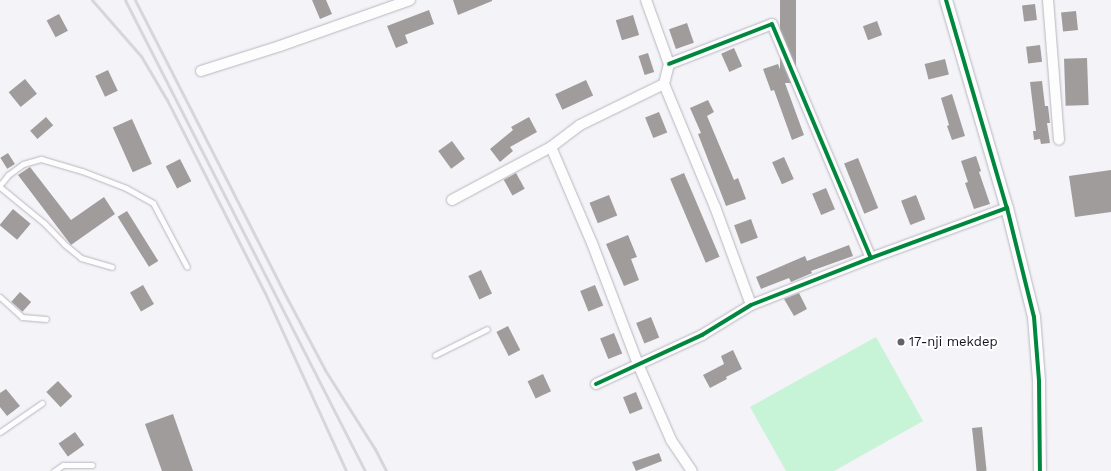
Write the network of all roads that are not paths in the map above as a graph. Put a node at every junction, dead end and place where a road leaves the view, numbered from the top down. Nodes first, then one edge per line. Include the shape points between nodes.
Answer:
1 (410, 0) edge
2 (646, 0) edge
3 (946, 0) edge
4 (1048, 0) edge
5 (669, 64) junction
6 (201, 71) dead end
7 (664, 84) junction
8 (1059, 140) dead end
9 (551, 147) junction
10 (0, 186) edge
11 (452, 200) dead end
12 (1007, 208) junction
13 (871, 258) junction
14 (112, 267) dead end
15 (187, 267) dead end
16 (0, 297) edge
17 (751, 305) junction
18 (46, 319) dead end
19 (487, 329) dead end
20 (435, 355) dead end
21 (638, 364) junction
22 (596, 384) dead end
23 (42, 403) dead end
24 (0, 432) edge
25 (92, 466) dead end
26 (54, 471) edge
27 (692, 471) edge
28 (1040, 471) edge

1 - 6 street
2 - 5 street
3 - 12 street
4 - 8 street
5 - 7 street
5 - 13 street via 772,24
7 - 9 street via 580,125
7 - 17 street via 715,207
9 - 11 street
9 - 21 street via 592,243
10 - 14 lane via 81,258
10 - 15 lane via 8,175 23,164 41,159 126,188 153,203
12 - 13 street
12 - 28 street via 1034,317 1039,380
13 - 17 street
16 - 18 lane via 22,317
17 - 21 street via 702,335
19 - 20 lane
21 - 22 street
21 - 27 street via 671,440
23 - 24 lane
25 - 26 lane via 63,465

